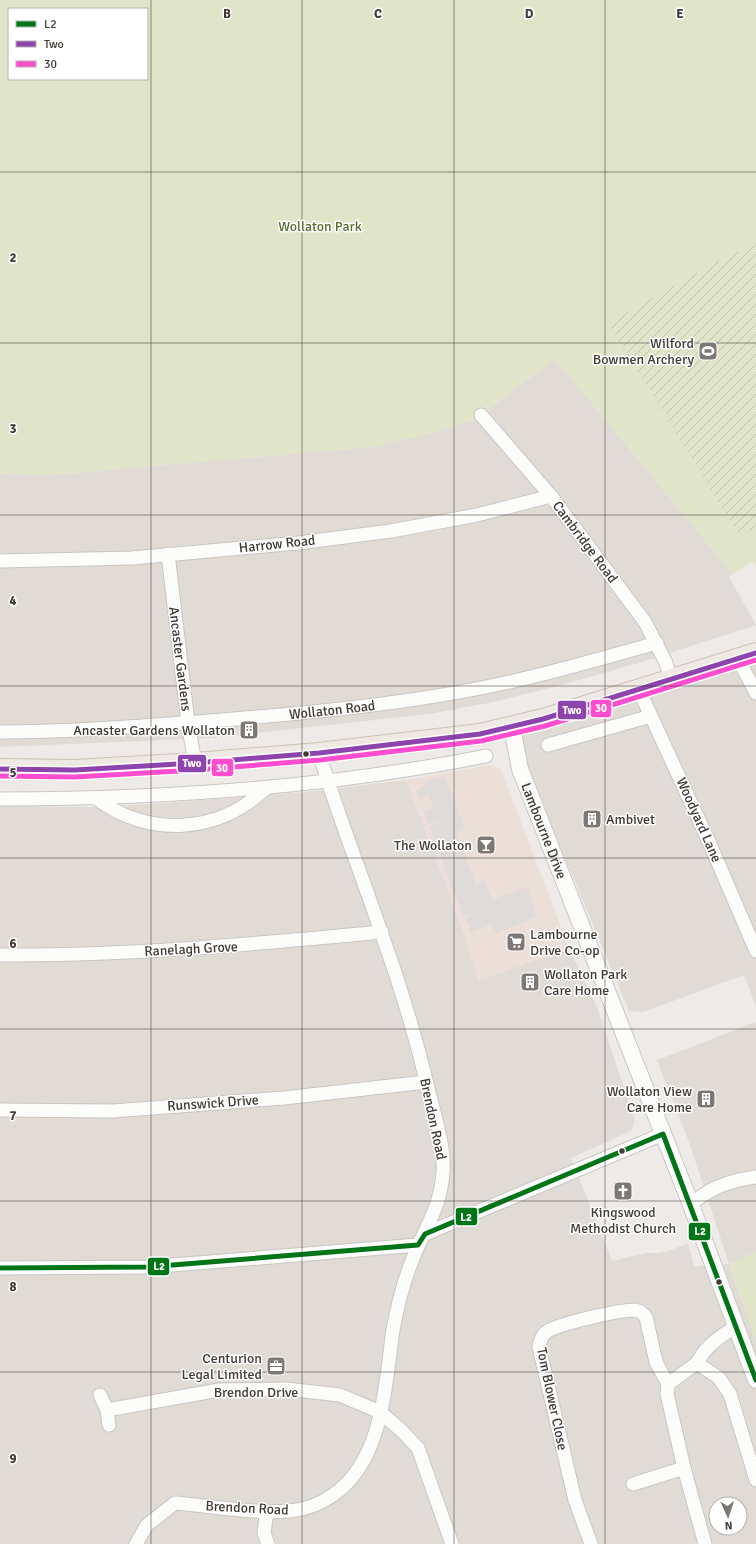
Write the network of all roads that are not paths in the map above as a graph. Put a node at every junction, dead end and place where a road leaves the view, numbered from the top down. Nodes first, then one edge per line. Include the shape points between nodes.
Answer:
1 (481, 415) dead end
2 (551, 496) junction
3 (168, 554) junction
4 (0, 561) edge
5 (657, 643) junction
6 (747, 656) edge
7 (671, 680) junction
8 (640, 690) junction
9 (756, 692) edge
10 (651, 716) junction
11 (188, 723) junction
12 (512, 728) junction
13 (0, 732) edge
14 (548, 745) dead end
15 (319, 753) junction
16 (486, 756) dead end
17 (195, 763) junction
18 (0, 769) edge
19 (327, 781) junction
20 (266, 788) junction
21 (96, 798) junction
22 (0, 799) edge
23 (382, 932) junction
24 (756, 951) edge
25 (0, 955) edge
26 (426, 1082) junction
27 (0, 1110) edge
28 (663, 1134) junction
29 (756, 1176) edge
30 (690, 1205) junction
31 (422, 1239) junction
32 (0, 1268) edge
33 (736, 1326) junction
34 (697, 1363) junction
35 (756, 1380) edge
36 (668, 1384) junction
37 (100, 1395) dead end
38 (107, 1410) junction
39 (380, 1412) junction
40 (109, 1425) dead end
41 (684, 1468) junction
42 (756, 1480) edge
43 (633, 1484) dead end
44 (267, 1511) junction
45 (136, 1544) edge
46 (268, 1544) edge
47 (452, 1544) edge
48 (591, 1544) edge
49 (705, 1544) edge

1 - 2 street, Cambridge Road
2 - 3 street, Harrow Road via 477,515 392,530 298,543
2 - 5 street, Cambridge Road via 645,622
3 - 4 street, Harrow Road via 132,558
3 - 11 street, Ancaster Gardens
5 - 7 street, Cambridge Road
5 - 11 street, Wollaton Road via 518,680 436,696 263,717
6 - 7 main road
6 - 9 street
7 - 8 main road
8 - 10 street, Woodyard Lane
8 - 12 main road
10 - 14 street
10 - 24 street, Woodyard Lane
11 - 13 street, Wollaton Road via 74,731
11 - 17 street, Ancaster Gardens
12 - 15 main road via 422,742
12 - 28 street, Lambourne Drive via 520,769
15 - 17 main road
15 - 19 street, Brendon Road
16 - 19 street
17 - 18 main road via 75,770
19 - 20 street
19 - 23 street, Brendon Road
20 - 21 street
20 - 21 street via 249,802 223,817 179,826 135,820 114,811
21 - 22 street
23 - 25 street, Ranelagh Grove via 224,947 75,955
23 - 26 street, Brendon Road via 418,1045
26 - 27 street, Runswick Drive via 284,1098 113,1111
26 - 31 street, Brendon Road via 440,1143 443,1169 436,1211
28 - 30 street, Lambourne Drive
28 - 31 street
29 - 30 street via 713,1189
30 - 33 street, Lambourne Drive
31 - 32 street via 148,1267
31 - 39 street, Brendon Road via 400,1297
33 - 34 street via 712,1342
33 - 35 street, Lambourne Drive
34 - 36 street
34 - 42 street via 719,1378 730,1394
36 - 41 street, Tom Blower Close via 667,1394
36 - 48 street, Tom Blower Close via 656,1362 646,1317 641,1312 635,1310 556,1326 540,1340 539,1347 575,1500
37 - 38 street
38 - 39 street, Brendon Drive via 219,1390 286,1389 340,1395
38 - 40 street
39 - 44 street, Brendon Road via 372,1444 361,1468 344,1488 320,1504 292,1511
39 - 47 street, Brendon Drive via 418,1448
41 - 43 street
41 - 49 street, Tom Blower Close
44 - 45 street, Brendon Road via 175,1503 147,1525
44 - 46 street via 264,1533

